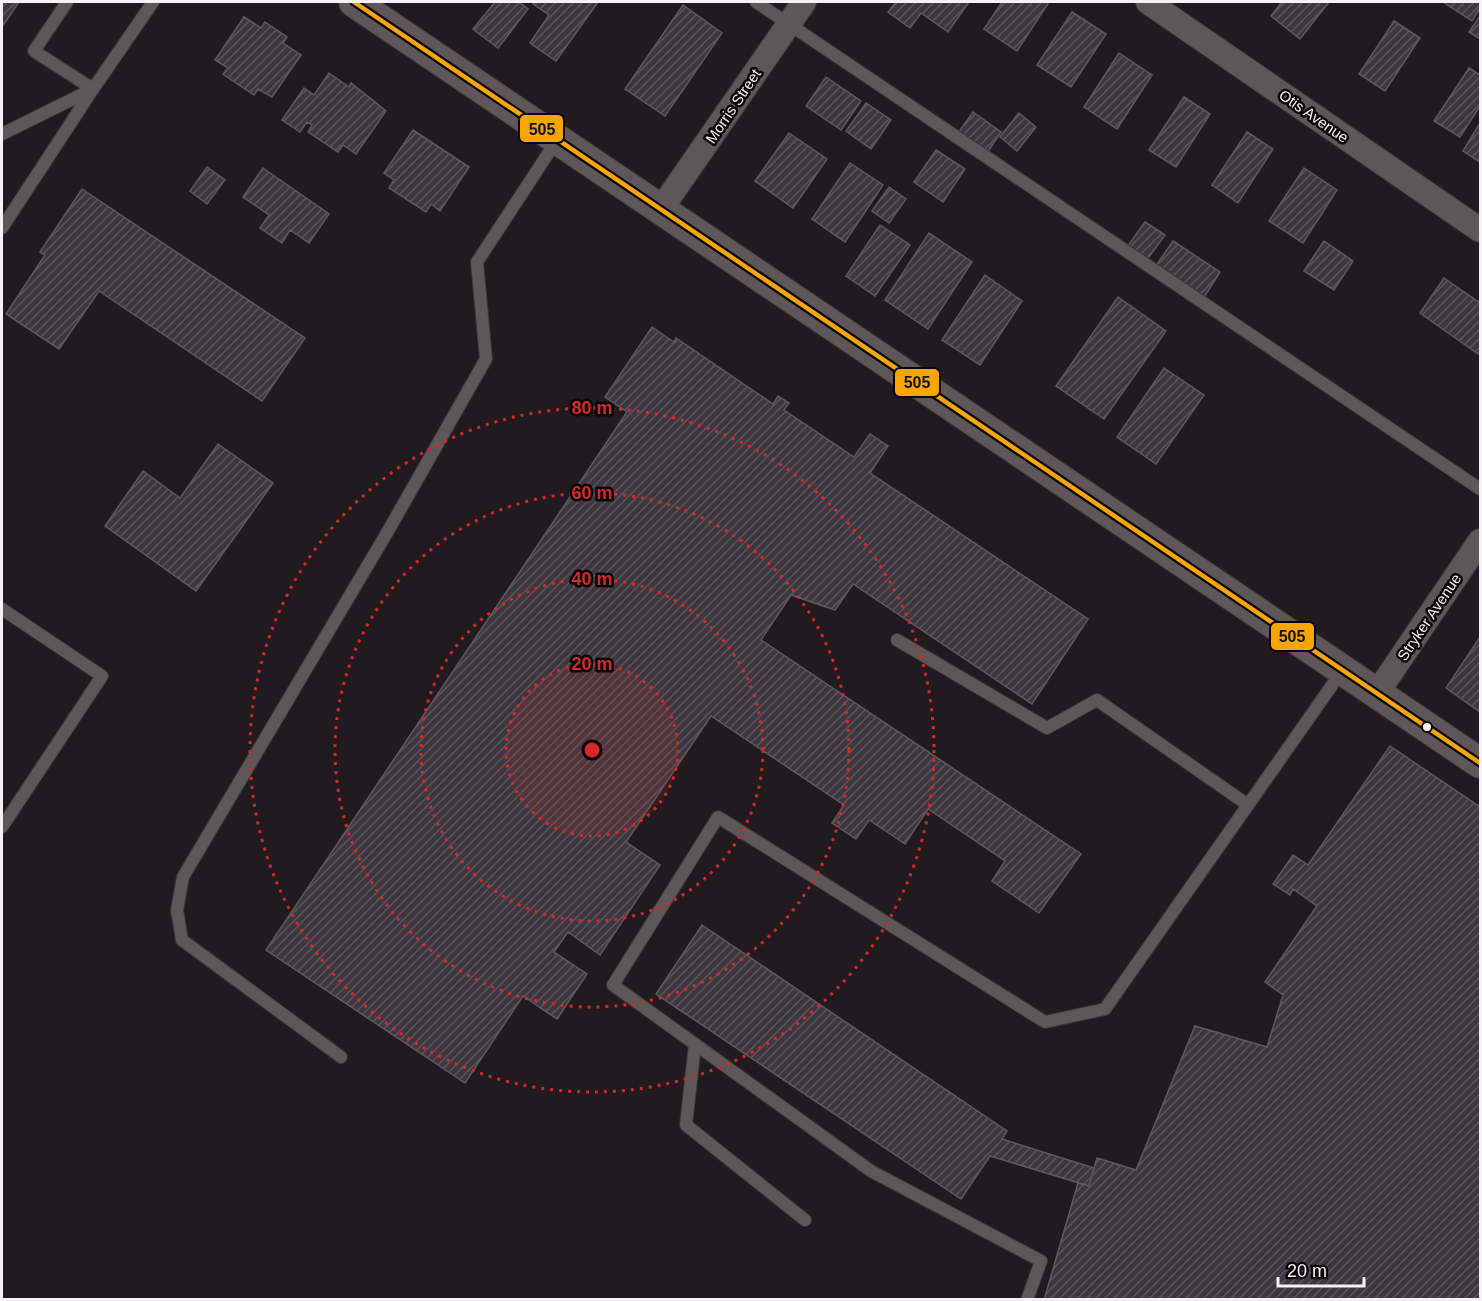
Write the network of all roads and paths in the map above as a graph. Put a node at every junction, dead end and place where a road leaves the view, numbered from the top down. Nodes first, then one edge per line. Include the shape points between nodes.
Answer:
1 (67, 2) edge
2 (153, 2) edge
3 (354, 2) edge
4 (756, 2) edge
5 (804, 2) edge
6 (1148, 2) edge
7 (789, 23) junction
8 (93, 89) junction
9 (2, 134) edge
10 (557, 139) junction
11 (661, 209) junction
12 (2, 228) edge
13 (1480, 230) edge
14 (1480, 489) edge
15 (1480, 541) edge
16 (2, 609) edge
17 (897, 640) dead end
18 (1343, 670) junction
19 (1377, 693) junction
20 (1480, 763) edge
21 (1248, 805) junction
22 (2, 827) edge
23 (695, 1044) junction
24 (341, 1057) dead end
25 (805, 1220) dead end
26 (1027, 1299) edge

1 - 8 lane via 34,51
2 - 8 lane
3 - 10 street
4 - 7 lane
5 - 7 street, Morris Street
6 - 13 street, Otis Avenue
7 - 11 street, Morris Street
7 - 14 lane
8 - 9 lane
8 - 12 lane
10 - 11 street
10 - 24 lane via 477,262 486,359 183,877 177,910 182,940
11 - 18 street
15 - 19 street, Stryker Avenue
16 - 22 lane via 102,676
17 - 21 lane via 1047,728 1097,700
18 - 19 street
18 - 21 lane
19 - 20 street
21 - 23 lane via 1105,1009 1044,1022 718,817 613,985
23 - 25 lane via 686,1125
23 - 26 lane via 871,1171 1041,1261

